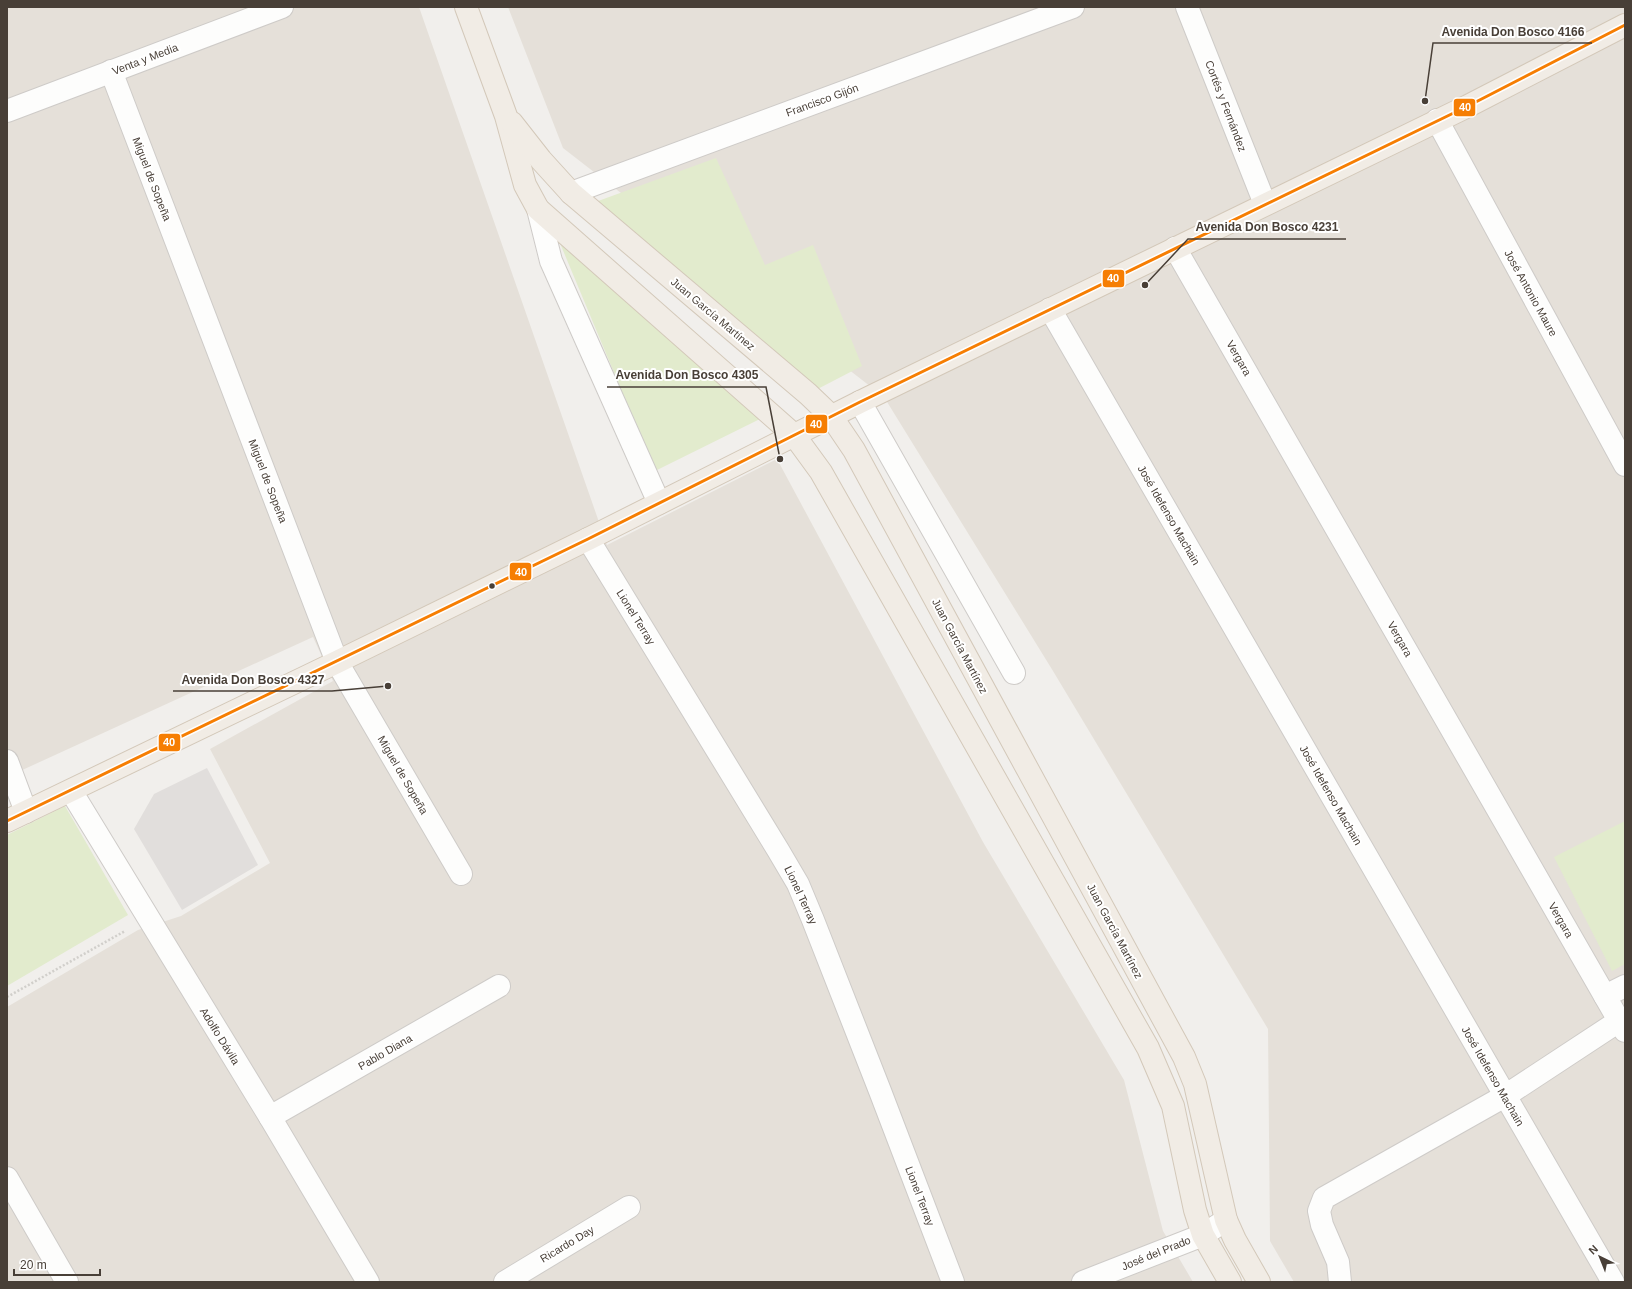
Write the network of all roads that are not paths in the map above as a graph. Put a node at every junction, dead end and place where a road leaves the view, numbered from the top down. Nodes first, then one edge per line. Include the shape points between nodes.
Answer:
1 (282, 7) edge
2 (466, 7) edge
3 (1073, 7) edge
4 (1187, 7) edge
5 (1625, 25) edge
6 (111, 71) junction
7 (7, 111) edge
8 (506, 116) junction
9 (1436, 120) junction
10 (571, 193) junction
11 (1265, 204) junction
12 (538, 209) junction
13 (1175, 248) junction
14 (1050, 308) junction
15 (860, 402) junction
16 (830, 416) junction
17 (794, 435) junction
18 (1625, 465) edge
19 (659, 503) junction
20 (588, 539) junction
21 (337, 662) junction
22 (1014, 673) dead end
23 (7, 761) edge
24 (71, 791) junction
25 (16, 816) edge
26 (461, 874) dead end
27 (499, 986) dead end
28 (1625, 986) edge
29 (1605, 996) junction
30 (1622, 1026) edge
31 (1505, 1096) junction
32 (270, 1117) junction
33 (7, 1178) edge
34 (629, 1207) dead end
35 (1226, 1220) junction
36 (1203, 1235) junction
37 (67, 1282) edge
38 (368, 1282) edge
39 (505, 1282) edge
40 (952, 1282) edge
41 (1084, 1282) edge
42 (1230, 1282) edge
43 (1259, 1282) edge
44 (1340, 1282) edge
45 (1613, 1282) edge

1 - 6 street, Venta y Media
2 - 8 main road, Juan García Martínez
3 - 10 street, Francisco Gijón
4 - 11 street, Cortés y Fernández
5 - 9 main road
6 - 7 street, Venta y Media
6 - 21 street, Miguel de Sopeña
8 - 10 main road, Juan García Martínez
8 - 12 main road, Juan García Martínez via 525,185
9 - 11 main road
9 - 18 street, José Antonio Maure
10 - 16 main road, Juan García Martínez via 808,394
11 - 13 main road
12 - 17 main road, Juan García Martínez
12 - 19 street via 551,261
13 - 14 main road
13 - 29 street, Vergara
14 - 15 main road
14 - 31 street, José Idefenso Machain
15 - 16 main road
15 - 22 street
16 - 17 main road
16 - 35 main road, Juan García Martínez via 854,450 1184,1058 1195,1084
17 - 19 main road
17 - 36 main road, Juan García Martínez via 821,472 1148,1048 1173,1106 1195,1210
19 - 20 main road
20 - 21 main road
20 - 40 street, Lionel Terray via 798,884
21 - 24 main road
21 - 26 street, Miguel de Sopeña
23 - 25 street
24 - 25 main road
24 - 32 street, Adolfo Dávila
27 - 32 street, Pablo Diana
28 - 29 street
29 - 30 street, Vergara
30 - 31 street
31 - 44 street via 1324,1198 1318,1211 1338,1262
31 - 45 street, José Idefenso Machain
32 - 38 street, Adolfo Dávila
33 - 37 street
34 - 39 street, Ricardo Day
35 - 36 street, José del Prado
35 - 43 main road, Juan García Martínez
36 - 41 street, José del Prado
36 - 42 main road, Juan García Martínez

